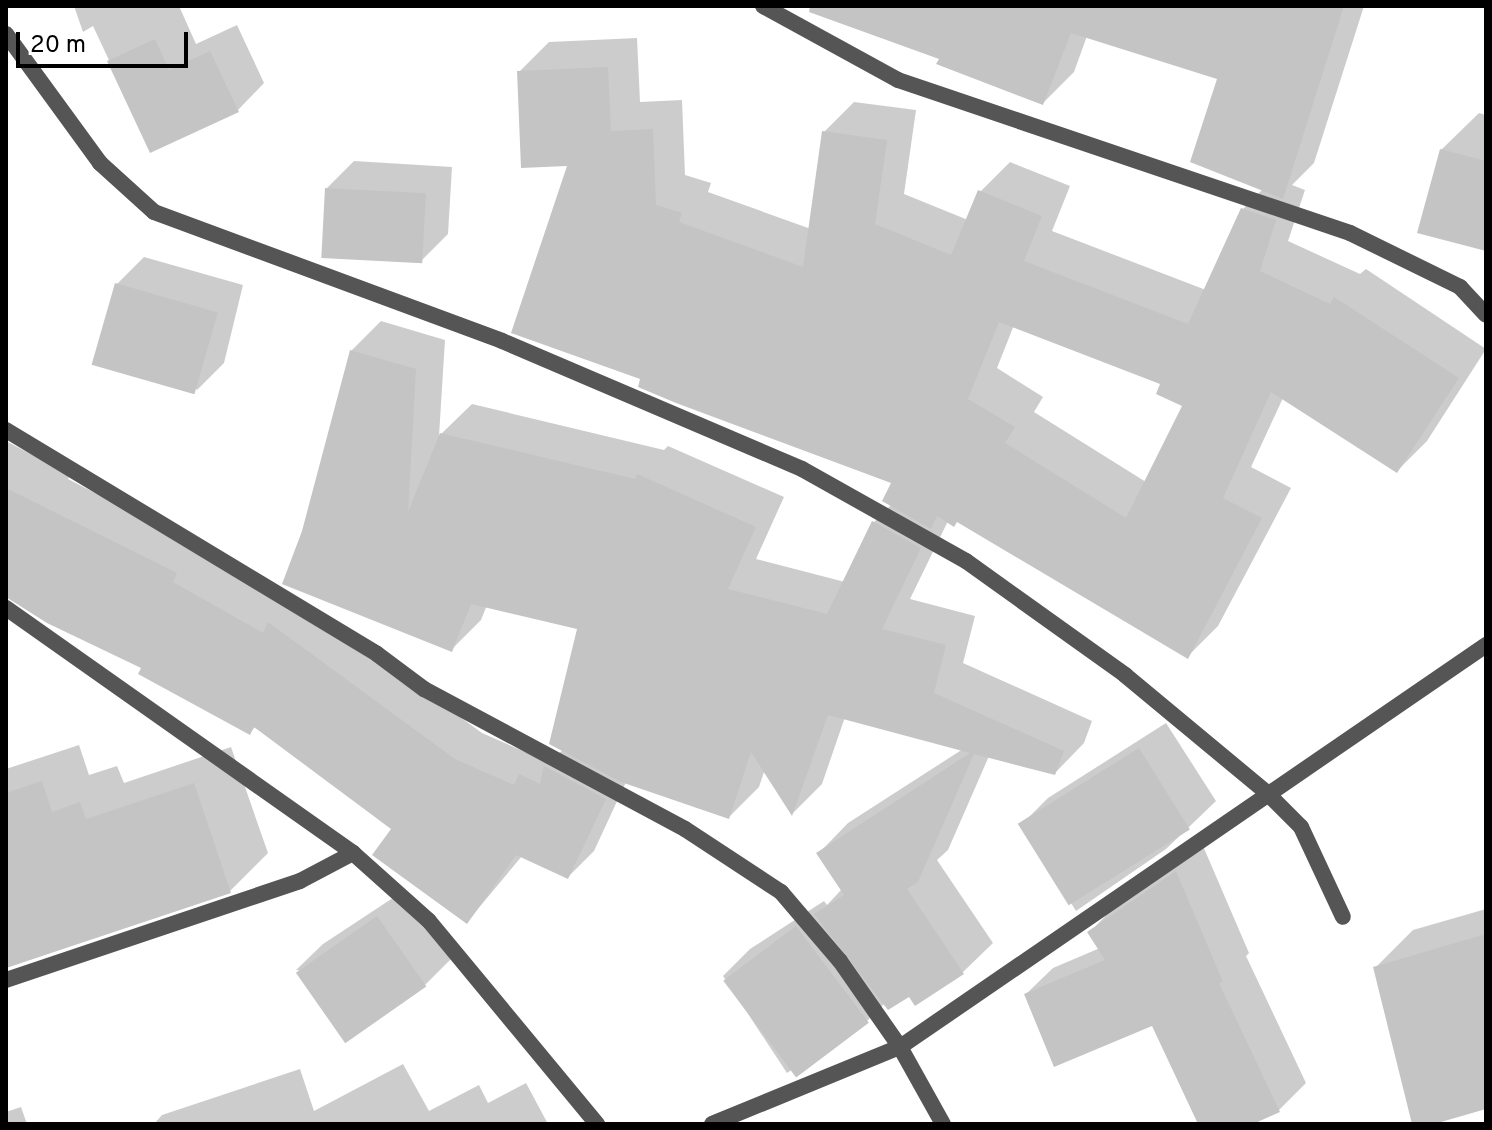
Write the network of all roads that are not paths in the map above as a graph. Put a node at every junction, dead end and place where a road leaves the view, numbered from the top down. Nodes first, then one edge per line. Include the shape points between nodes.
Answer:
1 (763, 6) edge
2 (6, 34) edge
3 (1486, 315) edge
4 (6, 430) edge
5 (6, 608) edge
6 (1486, 645) edge
7 (1266, 792) junction
8 (353, 853) junction
9 (1343, 917) dead end
10 (6, 980) edge
11 (900, 1047) junction
12 (597, 1124) edge
13 (712, 1124) edge
14 (943, 1124) edge

1 - 3 street via 898,80 1350,233 1460,287
2 - 7 street via 100,163 154,212 502,341 802,469 966,561 1125,675
4 - 11 street via 377,654 424,689 685,829 781,892 840,961
5 - 8 street
6 - 7 street
7 - 9 street via 1301,827
7 - 11 street
8 - 10 street via 300,881
8 - 12 street via 429,921
11 - 13 street
11 - 14 street

